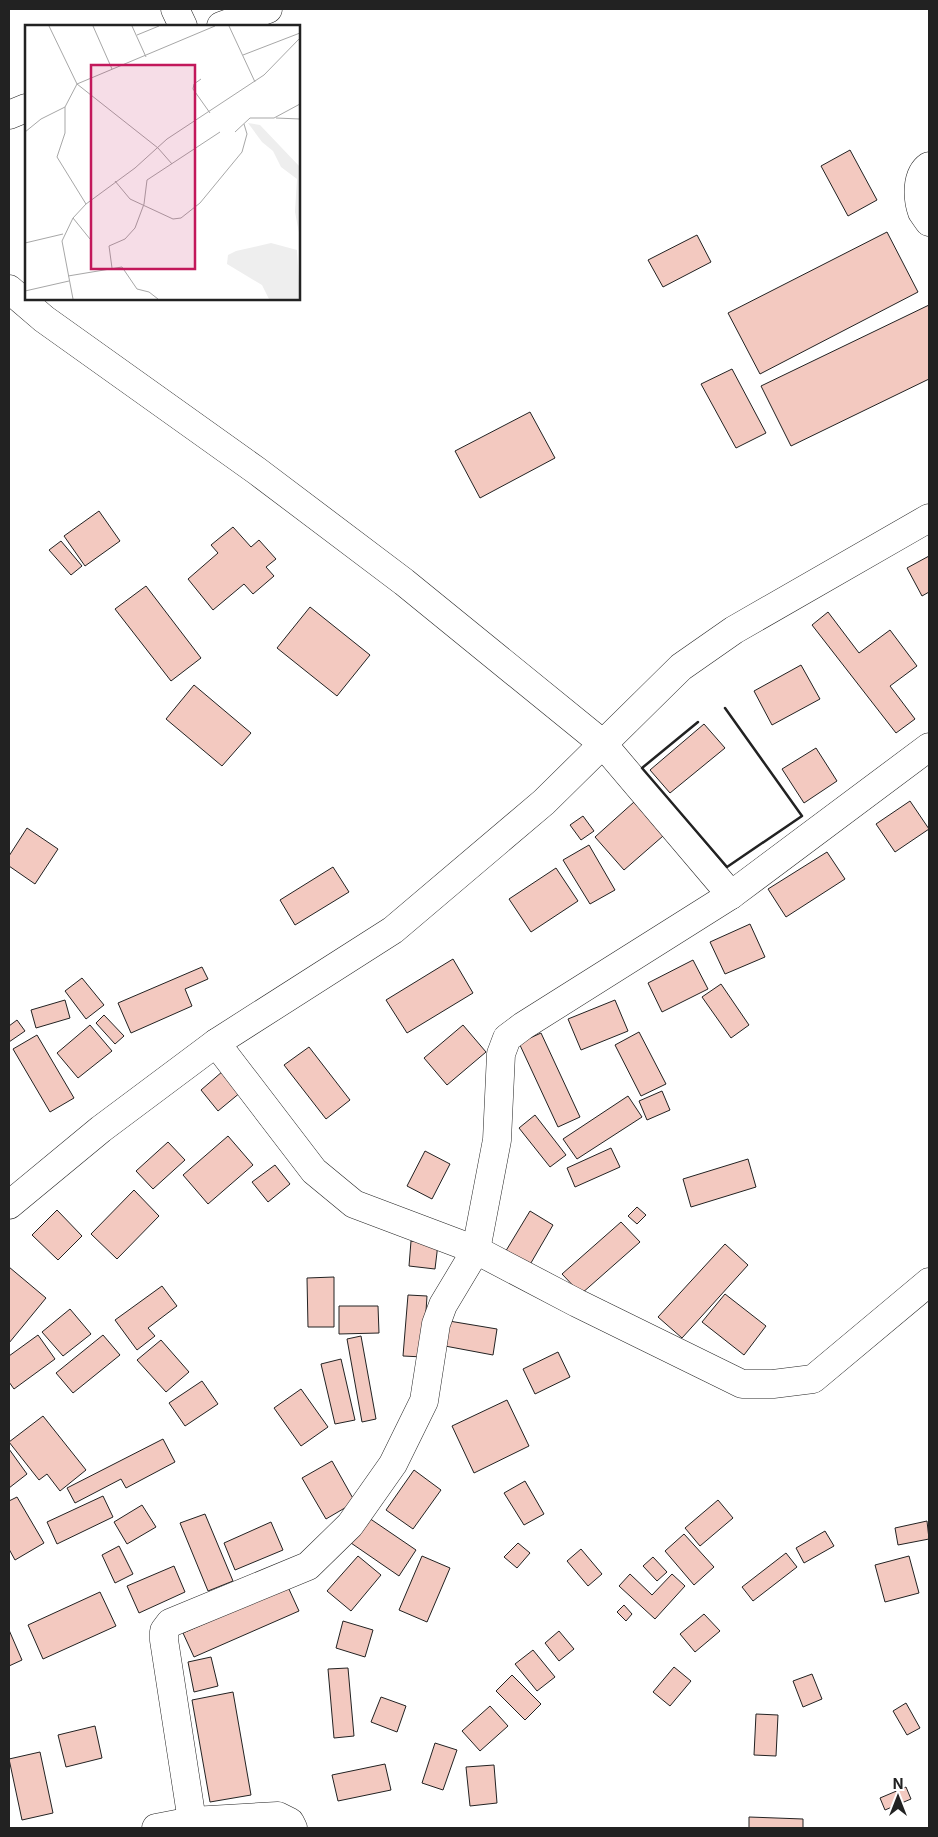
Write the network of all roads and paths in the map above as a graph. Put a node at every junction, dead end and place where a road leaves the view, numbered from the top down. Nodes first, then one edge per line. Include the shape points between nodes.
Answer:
1 (175, 9) edge
2 (268, 9) edge
3 (183, 25) edge
4 (224, 25) edge
5 (25, 108) edge
6 (9, 115) edge
7 (929, 166) edge
8 (929, 222) edge
9 (9, 289) edge
10 (929, 518) edge
11 (602, 743) junction
12 (929, 747) edge
13 (731, 895) junction
14 (216, 1043) junction
15 (9, 1205) edge
16 (476, 1250) junction
17 (929, 1282) edge
18 (192, 1821) junction
19 (156, 1828) edge
20 (293, 1828) edge

1 - 3 street
2 - 4 street
5 - 6 street
7 - 8 street via 924,170 918,188 922,212
9 - 11 street via 44,319 257,471 404,582
10 - 11 street via 726,635 680,667
11 - 13 street
11 - 14 street via 544,802 393,930
12 - 13 street
13 - 16 street via 507,1038 501,1054 497,1140
14 - 15 street via 101,1129
14 - 16 street via 320,1177 354,1204
16 - 17 street via 742,1384 773,1384 813,1378
16 - 18 street via 443,1305 436,1324 424,1401 393,1464 350,1524 308,1566 170,1623 164,1631
18 - 19 street
18 - 20 street via 278,1816 290,1822

